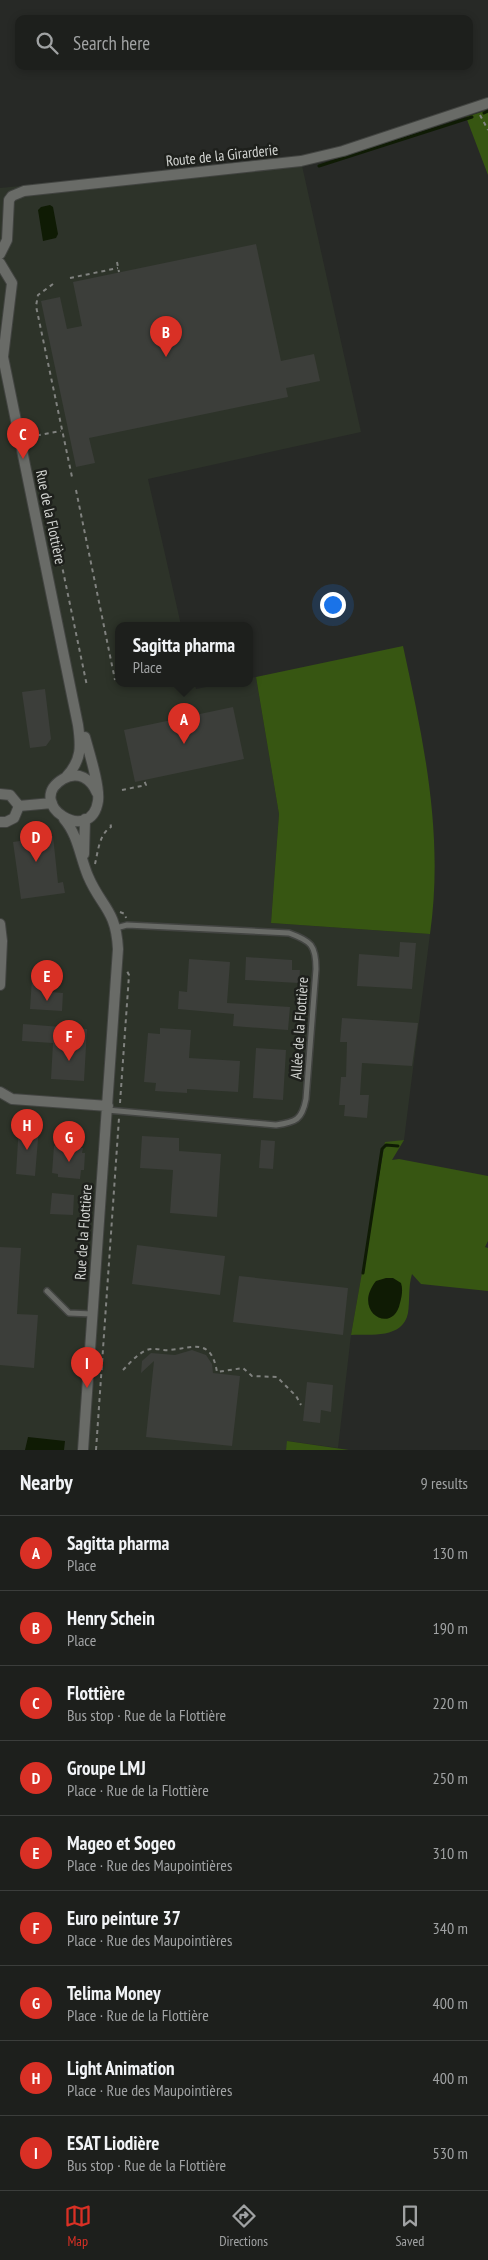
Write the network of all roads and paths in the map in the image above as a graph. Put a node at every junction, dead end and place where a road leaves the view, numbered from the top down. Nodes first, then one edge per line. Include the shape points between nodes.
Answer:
1 (488, 103) edge
2 (474, 107) junction
3 (488, 130) edge
4 (0, 254) edge
5 (117, 262) dead end
6 (0, 263) edge
7 (118, 268) junction
8 (119, 272) dead end
9 (70, 278) dead end
10 (53, 284) dead end
11 (62, 431) junction
12 (19, 439) junction
13 (72, 477) dead end
14 (76, 490) dead end
15 (48, 500) dead end
16 (115, 680) dead end
17 (87, 686) dead end
18 (78, 725) junction
19 (66, 777) junction
20 (144, 780) dead end
21 (122, 790) dead end
22 (97, 793) junction
23 (0, 794) edge
24 (52, 803) junction
25 (18, 806) junction
26 (64, 819) junction
27 (85, 819) junction
28 (0, 822) edge
29 (88, 877) junction
30 (0, 924) edge
31 (116, 928) junction
32 (0, 985) edge
33 (0, 1092) edge
34 (107, 1108) junction
35 (47, 1291) dead end
36 (92, 1314) junction
37 (123, 1370) dead end
38 (301, 1406) dead end
39 (83, 1450) edge

1 - 2 street, Route de la Girarderie
2 - 3 path
2 - 4 street, Route de la Girarderie via 343,151 301,161 24,191 9,200 7,240
5 - 7 path
6 - 12 street, Rue de la Flottière via 12,283 3,357
7 - 8 path
7 - 9 path
10 - 11 path via 38,295 36,306
11 - 12 path
11 - 13 path
12 - 18 street, Rue de la Flottière
14 - 16 path
15 - 17 path
18 - 19 street, Rue de la Flottière via 80,756
18 - 22 street via 85,739
19 - 22 street via 82,776
19 - 24 street via 54,787
20 - 21 path via 146,785
22 - 27 street via 96,808
23 - 25 street via 10,795
24 - 25 street
24 - 26 street
25 - 28 street via 14,818
26 - 27 street
26 - 29 street, Rue de la Flottière via 73,832
27 - 29 street via 84,856
29 - 31 street, Rue de la Flottière via 110,911
30 - 32 street
31 - 34 street, Rue de la Flottière via 118,964
31 - 34 lane, Allée de la Flottière via 289,933 306,939 316,952 316,969 306,1099 304,1112 294,1122 276,1125
33 - 34 street via 12,1099
34 - 36 street, Rue de la Flottière
35 - 36 lane via 69,1313
36 - 39 street, Rue de la Flottière
37 - 38 path via 148,1350 195,1345 211,1355 217,1372 243,1368 252,1376 277,1377 296,1396

